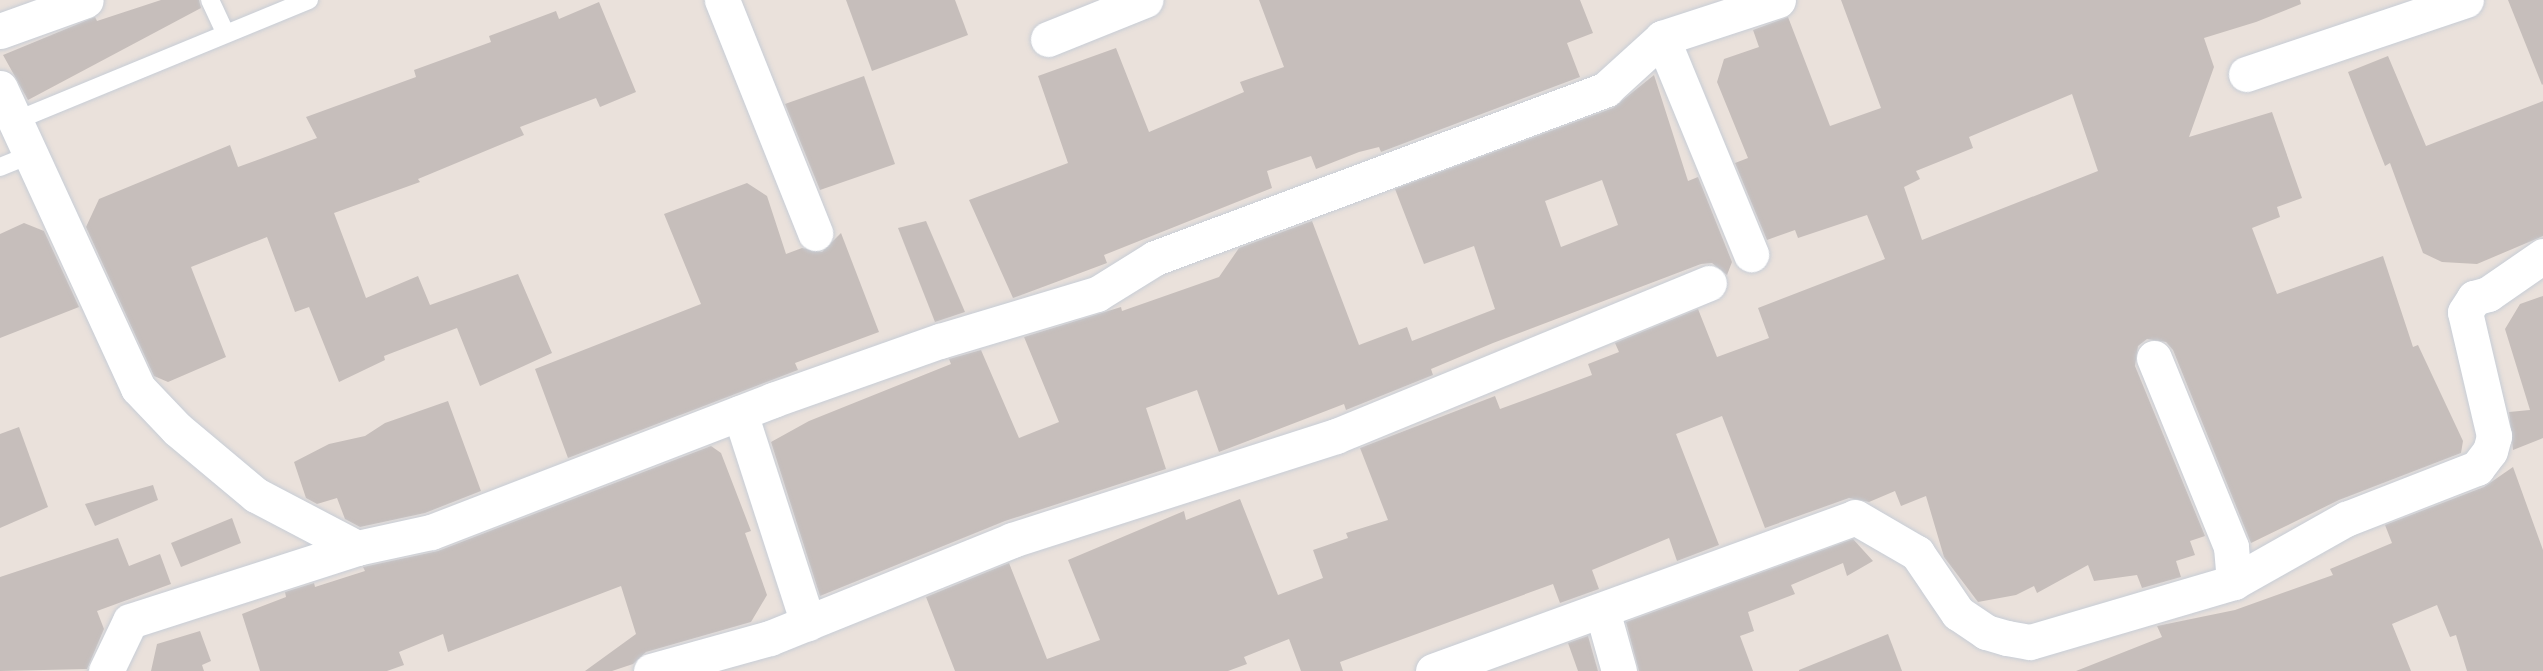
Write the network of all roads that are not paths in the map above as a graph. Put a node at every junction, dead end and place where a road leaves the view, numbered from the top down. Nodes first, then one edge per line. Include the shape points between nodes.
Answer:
1 (86, 0) edge
2 (210, 0) edge
3 (309, 0) edge
4 (722, 0) edge
5 (1145, 0) edge
6 (1778, 0) edge
7 (2466, 0) edge
8 (0, 31) edge
9 (225, 32) junction
10 (1662, 38) junction
11 (1048, 39) dead end
12 (2246, 74) dead end
13 (0, 88) edge
14 (15, 121) junction
15 (15, 161) edge
16 (815, 233) dead end
17 (1751, 254) dead end
18 (2543, 256) edge
19 (1709, 283) dead end
20 (2154, 358) dead end
21 (740, 412) junction
22 (357, 548) junction
23 (2234, 582) junction
24 (1602, 610) junction
25 (808, 623) junction
26 (106, 671) edge
27 (652, 671) edge
28 (1433, 671) edge
29 (1619, 671) edge

1 - 8 street
2 - 9 lane
3 - 9 lane
4 - 16 street
5 - 11 street
6 - 10 street
7 - 12 street
9 - 14 lane
10 - 17 street
10 - 21 street via 1606,89 1155,258 1097,294 940,341
13 - 14 street
14 - 15 street
15 - 22 street via 138,388 177,429 256,495
18 - 23 street via 2488,294 2474,298 2465,312 2494,436 2490,451 2477,468 2346,519
19 - 25 street via 1336,436 1012,540
20 - 23 street via 2231,547
21 - 22 street via 432,531
21 - 25 street
22 - 26 street via 130,621
23 - 24 street via 2031,642 2007,638 1986,632 1958,613 1917,553 1855,517
24 - 28 street
24 - 29 street
25 - 27 street

